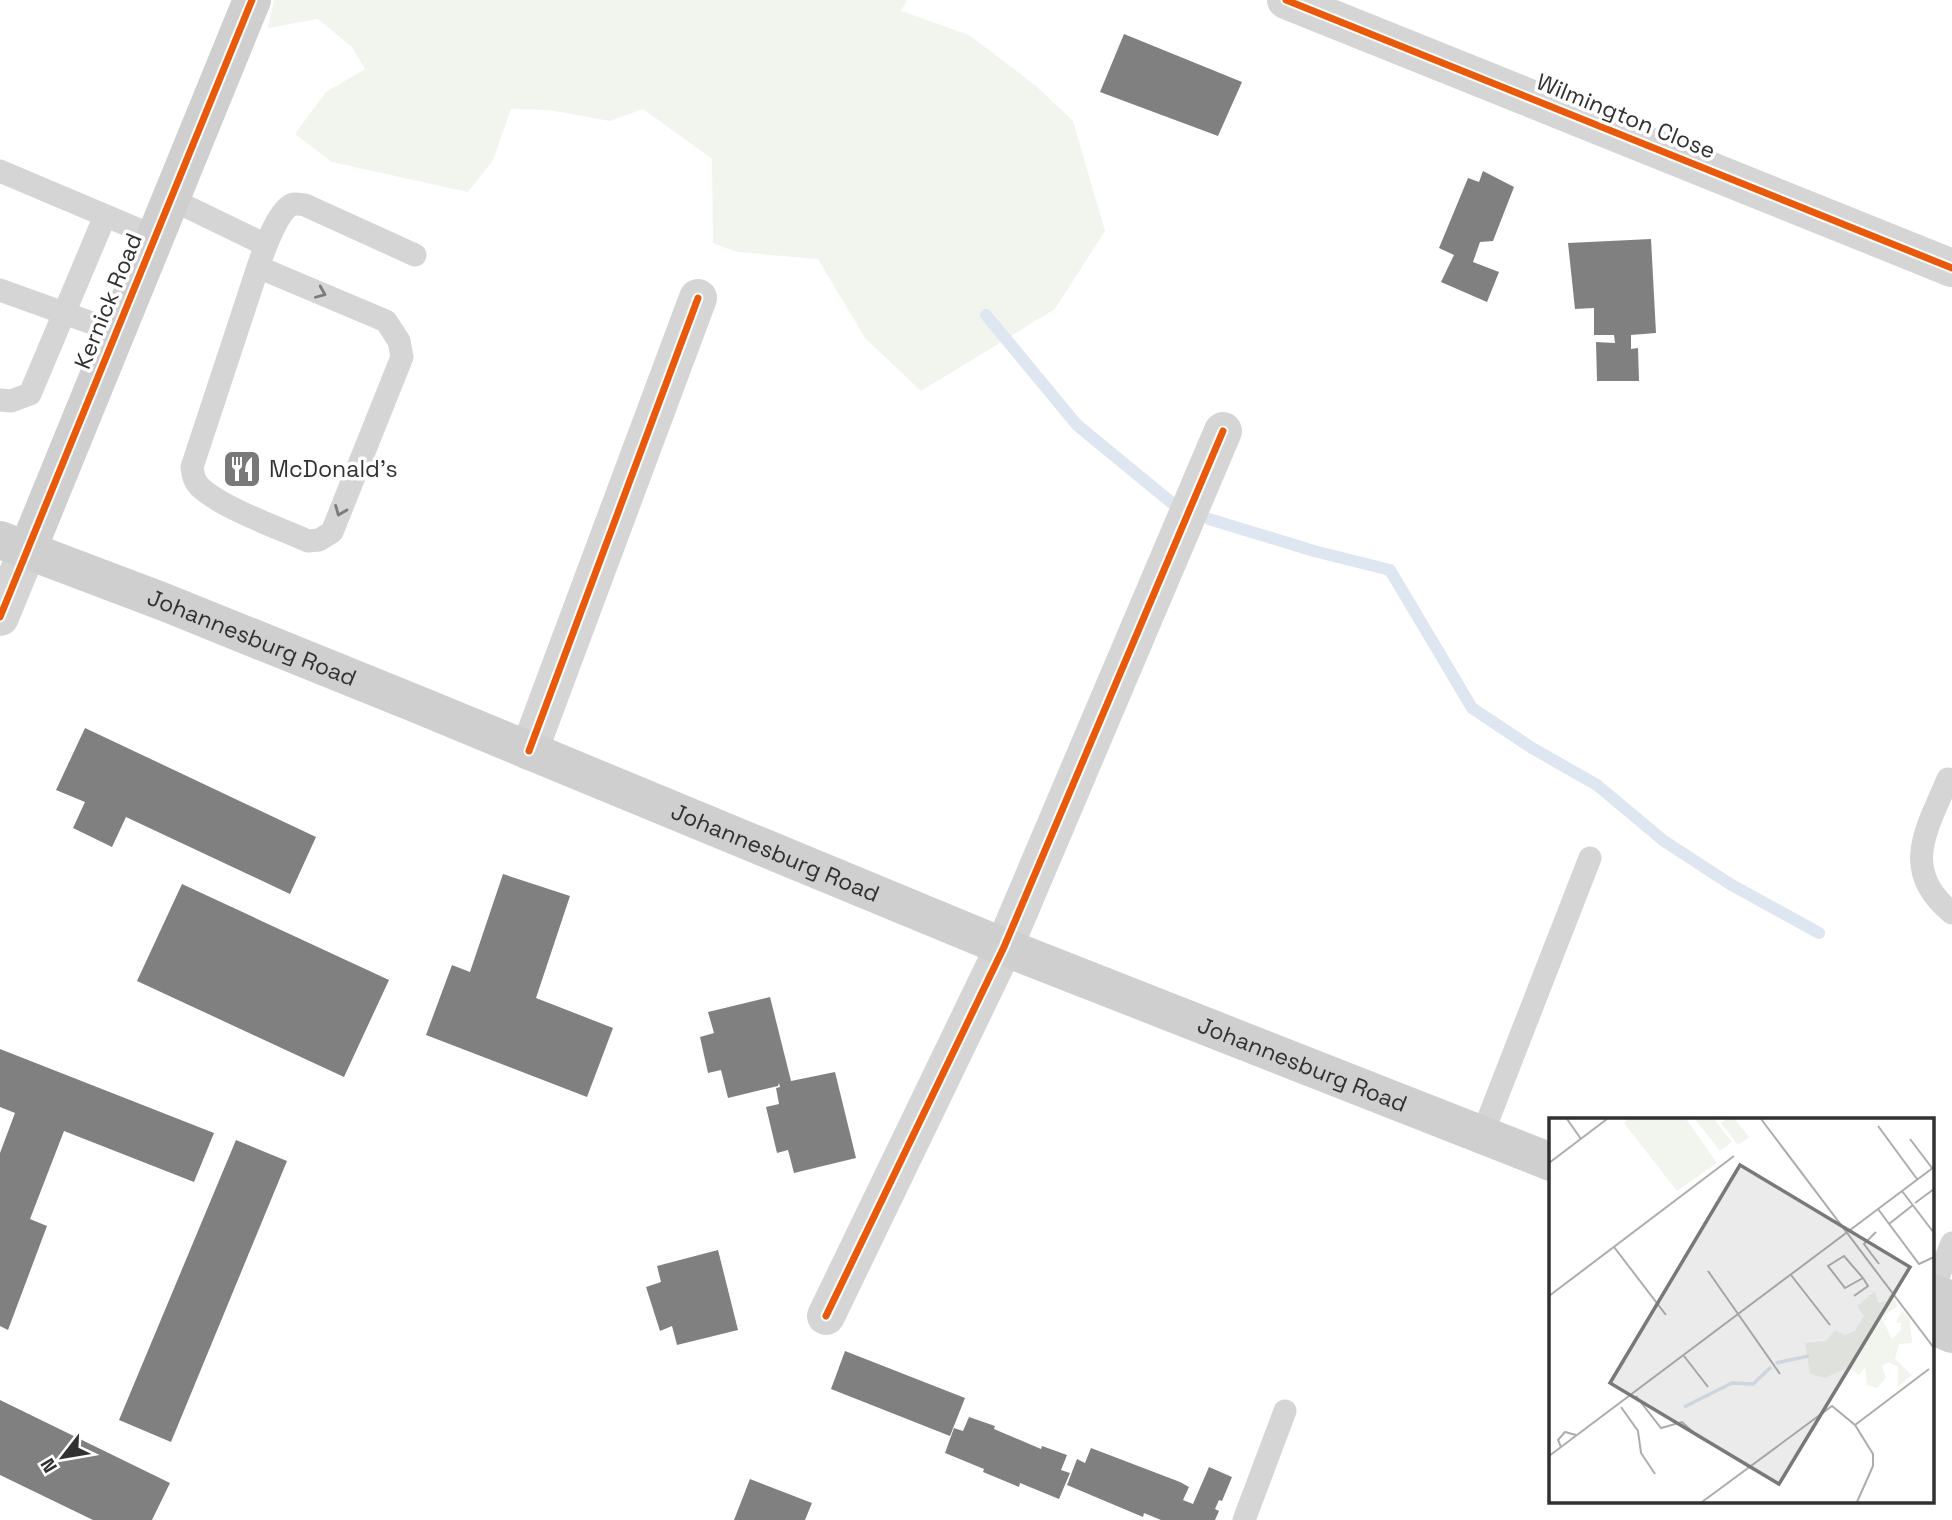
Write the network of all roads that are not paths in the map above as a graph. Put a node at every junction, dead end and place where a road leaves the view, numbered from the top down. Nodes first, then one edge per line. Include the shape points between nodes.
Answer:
1 (252, 0) edge
2 (1286, 0) edge
3 (0, 171) edge
4 (171, 199) junction
5 (105, 216) junction
6 (156, 237) junction
7 (266, 245) junction
8 (415, 255) dead end
9 (258, 267) junction
10 (1952, 268) edge
11 (0, 290) edge
12 (698, 298) dead end
13 (65, 313) junction
14 (117, 332) junction
15 (0, 400) edge
16 (1223, 431) dead end
17 (14, 546) edge
18 (0, 617) edge
19 (529, 751) junction
20 (1948, 779) dead end
21 (1590, 858) dead end
22 (1952, 914) edge
23 (1004, 947) junction
24 (1482, 1135) junction
25 (1549, 1161) edge
26 (1952, 1243) edge
27 (1934, 1288) edge
28 (1934, 1291) edge
29 (1952, 1300) edge
30 (826, 1316) dead end
31 (1934, 1326) edge
32 (1952, 1334) edge
33 (1285, 1411) dead end
34 (1244, 1520) edge

1 - 4 main road, Kernick Road
2 - 10 street, Wilmington Close
3 - 5 lane
4 - 6 main road, Kernick Road
4 - 7 lane
5 - 6 lane
5 - 13 lane
6 - 14 main road, Kernick Road
7 - 8 lane via 285,208 295,204
7 - 9 lane
9 -> 9 lane via 386,321 399,341 402,357 332,532 319,540 308,541 217,500 194,479 192,467
11 - 13 lane
12 - 19 street
13 - 14 lane
13 - 15 lane via 30,394
14 - 17 main road, Kernick Road
16 - 23 street
17 - 18 street, Kernick Road
17 - 19 main road, Johannesburg Road via 177,607
19 - 23 main road, Johannesburg Road
20 - 22 lane via 1922,840 1922,864 1928,887
21 - 24 lane
23 - 24 main road, Johannesburg Road
23 - 30 street
24 - 25 main road, Johannesburg Road
26 - 27 lane
28 - 29 main road
31 - 32 main road
33 - 34 lane

